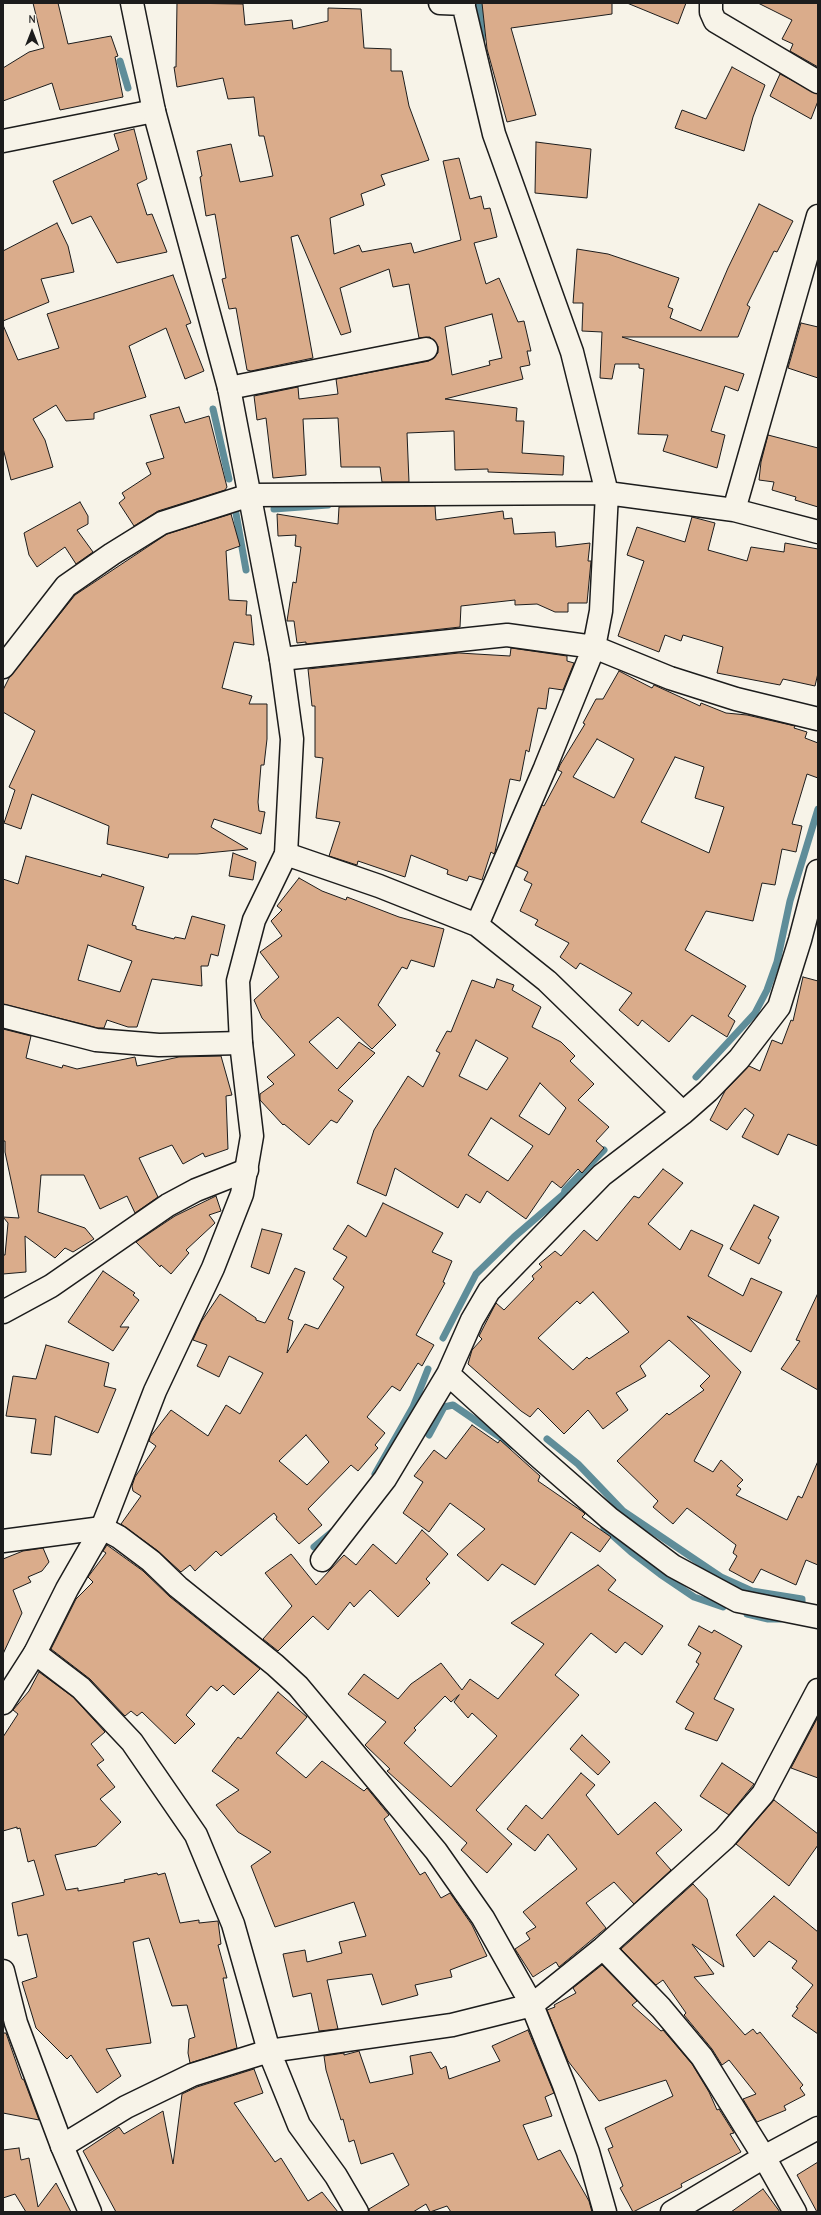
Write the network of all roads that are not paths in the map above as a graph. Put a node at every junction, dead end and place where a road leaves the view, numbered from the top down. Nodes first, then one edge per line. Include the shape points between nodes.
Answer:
1 (132, 3) edge
2 (440, 3) edge
3 (464, 3) edge
4 (711, 3) edge
5 (818, 82) edge
6 (154, 111) junction
7 (3, 141) edge
8 (818, 216) edge
9 (426, 349) dead end
10 (228, 388) junction
11 (607, 493) junction
12 (250, 495) junction
13 (734, 510) junction
14 (818, 532) edge
15 (594, 647) junction
16 (281, 659) junction
17 (3, 667) edge
18 (818, 719) edge
19 (286, 854) junction
20 (818, 871) edge
21 (477, 925) junction
22 (3, 1016) edge
23 (241, 1043) junction
24 (683, 1113) junction
25 (247, 1170) junction
26 (3, 1312) edge
27 (448, 1374) junction
28 (102, 1528) junction
29 (3, 1541) edge
30 (322, 1560) dead end
31 (818, 1617) edge
32 (35, 1652) junction
33 (818, 1690) edge
34 (3, 1703) edge
35 (603, 1948) junction
36 (3, 1971) edge
37 (532, 2006) junction
38 (269, 2051) junction
39 (818, 2128) edge
40 (62, 2146) junction
41 (764, 2157) junction
42 (90, 2212) edge
43 (357, 2212) edge
44 (605, 2212) edge
45 (672, 2212) edge
46 (795, 2212) edge

1 - 6 street
2 - 3 street
3 - 11 street via 494,134 572,352
4 - 5 street via 715,21
6 - 7 street
6 - 10 street
8 - 13 street
9 - 10 street
10 - 12 street
11 - 12 street
11 - 13 street
11 - 15 street via 601,611
12 - 16 street
12 - 17 street via 162,523 66,586
13 - 14 street
15 - 16 street via 507,635
15 - 18 street via 670,678 736,699
15 - 21 street
16 - 19 street via 292,739
19 - 21 street via 379,886
19 - 23 street via 254,920 238,981
20 - 24 street via 779,1007 739,1060
21 - 24 street via 547,981
22 - 23 street via 96,1040 159,1044
23 - 25 street via 252,1136
24 - 27 street via 602,1175 489,1291 472,1320
25 - 26 street via 196,1190 168,1205 51,1286
25 - 28 street via 242,1194 214,1268 154,1391
27 - 30 street via 386,1479
27 - 31 street via 609,1518 673,1566 738,1601
28 - 29 street
28 - 32 street
28 - 37 street via 119,1537 151,1561 178,1587 298,1686 436,1851 483,1918
32 - 34 street
32 - 38 street via 81,1688 132,1742 196,1835 233,1924
33 - 35 street via 763,1794 725,1838
35 - 37 street
35 - 41 street via 662,2008 702,2058
36 - 40 street via 16,2023
37 - 38 street via 452,2025
37 - 44 street via 588,2152
38 - 40 street via 192,2075 126,2107
38 - 43 street via 300,2125 336,2176
39 - 41 street
40 - 42 street
41 - 45 street
41 - 46 street

